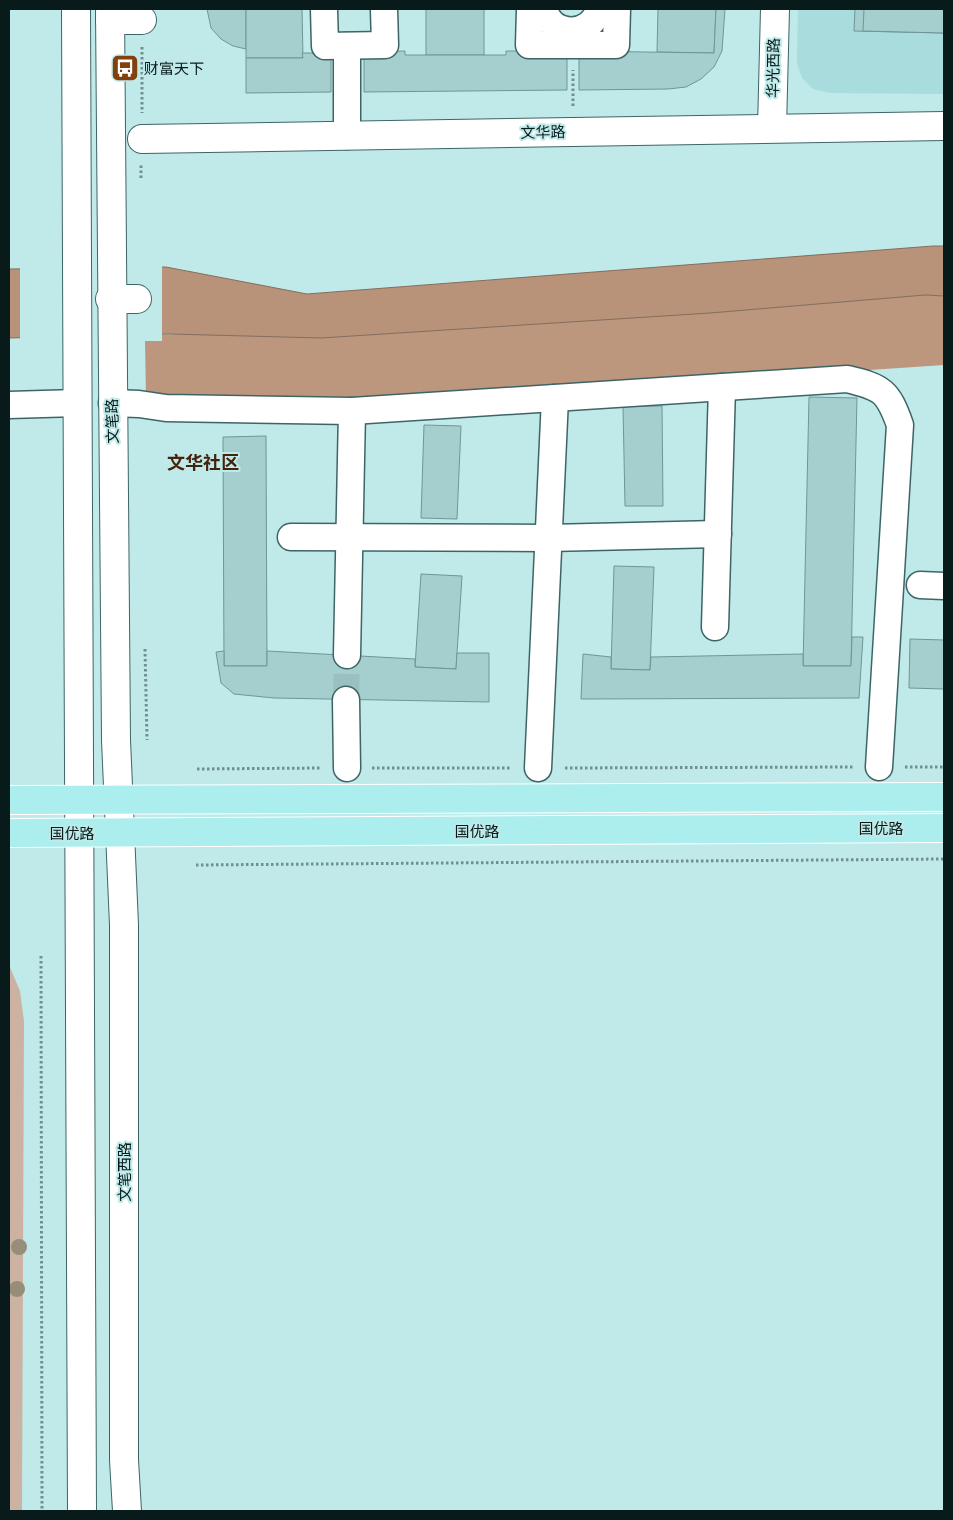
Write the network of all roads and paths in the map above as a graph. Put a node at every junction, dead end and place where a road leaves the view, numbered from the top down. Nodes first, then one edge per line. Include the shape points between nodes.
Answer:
1 (76, 9) edge
2 (324, 9) edge
3 (384, 9) edge
4 (530, 9) edge
5 (544, 9) edge
6 (599, 9) edge
7 (617, 9) edge
8 (775, 9) edge
9 (110, 14) edge
10 (142, 20) dead end
11 (573, 38) junction
12 (347, 46) junction
13 (944, 126) edge
14 (772, 128) junction
15 (347, 136) junction
16 (142, 139) dead end
17 (110, 299) junction
18 (137, 299) dead end
19 (722, 387) junction
20 (555, 398) junction
21 (77, 403) junction
22 (112, 403) junction
23 (9, 404) edge
24 (352, 411) junction
25 (718, 534) junction
26 (291, 537) dead end
27 (549, 538) junction
28 (349, 539) junction
29 (716, 627) dead end
30 (347, 655) tunnel mouth
31 (346, 700) tunnel mouth
32 (879, 767) junction
33 (944, 767) edge
34 (347, 768) junction
35 (538, 768) junction
36 (197, 769) dead end
37 (944, 797) edge
38 (9, 800) edge
39 (79, 800) junction
40 (118, 800) junction
41 (944, 828) edge
42 (9, 833) edge
43 (80, 833) junction
44 (120, 833) junction
45 (944, 859) edge
46 (196, 864) dead end
47 (41, 956) dead end
48 (42, 1511) edge
49 (82, 1511) edge
50 (127, 1511) edge

1 - 21 main road
2 - 12 street via 325,46
3 - 12 street via 385,45
4 - 11 street via 529,45
5 - 11 street via 556,27
6 - 11 street via 589,25
7 - 11 street via 616,45
8 - 14 main road, 华光西路
9 - 10 main road
9 - 17 main road, 文笔路
12 - 15 street
13 - 14 main road, 文华路
14 - 15 main road, 文华路
15 - 16 main road, 文华路
17 - 18 main road
17 - 22 main road, 文笔路
19 - 20 street
19 - 25 street
19 - 32 street via 847,380 871,385 890,399 900,424
20 - 24 street
20 - 27 street
21 - 23 street
21 - 39 main road
22 - 24 street via 166,408
22 - 40 main road, 文笔路
24 - 28 street
25 - 27 street
25 - 29 street
26 - 28 street
27 - 28 street
27 - 35 street
28 - 30 street
31 - 34 street
32 - 33 path
32 - 35 path
34 - 35 path
34 - 36 path
37 - 40 main road, 国优路
38 - 39 main road, 国优路
39 - 40 main road, 国优路
39 - 43 main road
40 - 44 main road, 文笔路
41 - 44 main road, 国优路
42 - 43 main road, 国优路
43 - 44 main road, 国优路
43 - 49 main road
44 - 50 main road, 文笔西路 via 124,925 124,1440
45 - 46 path
47 - 48 path

